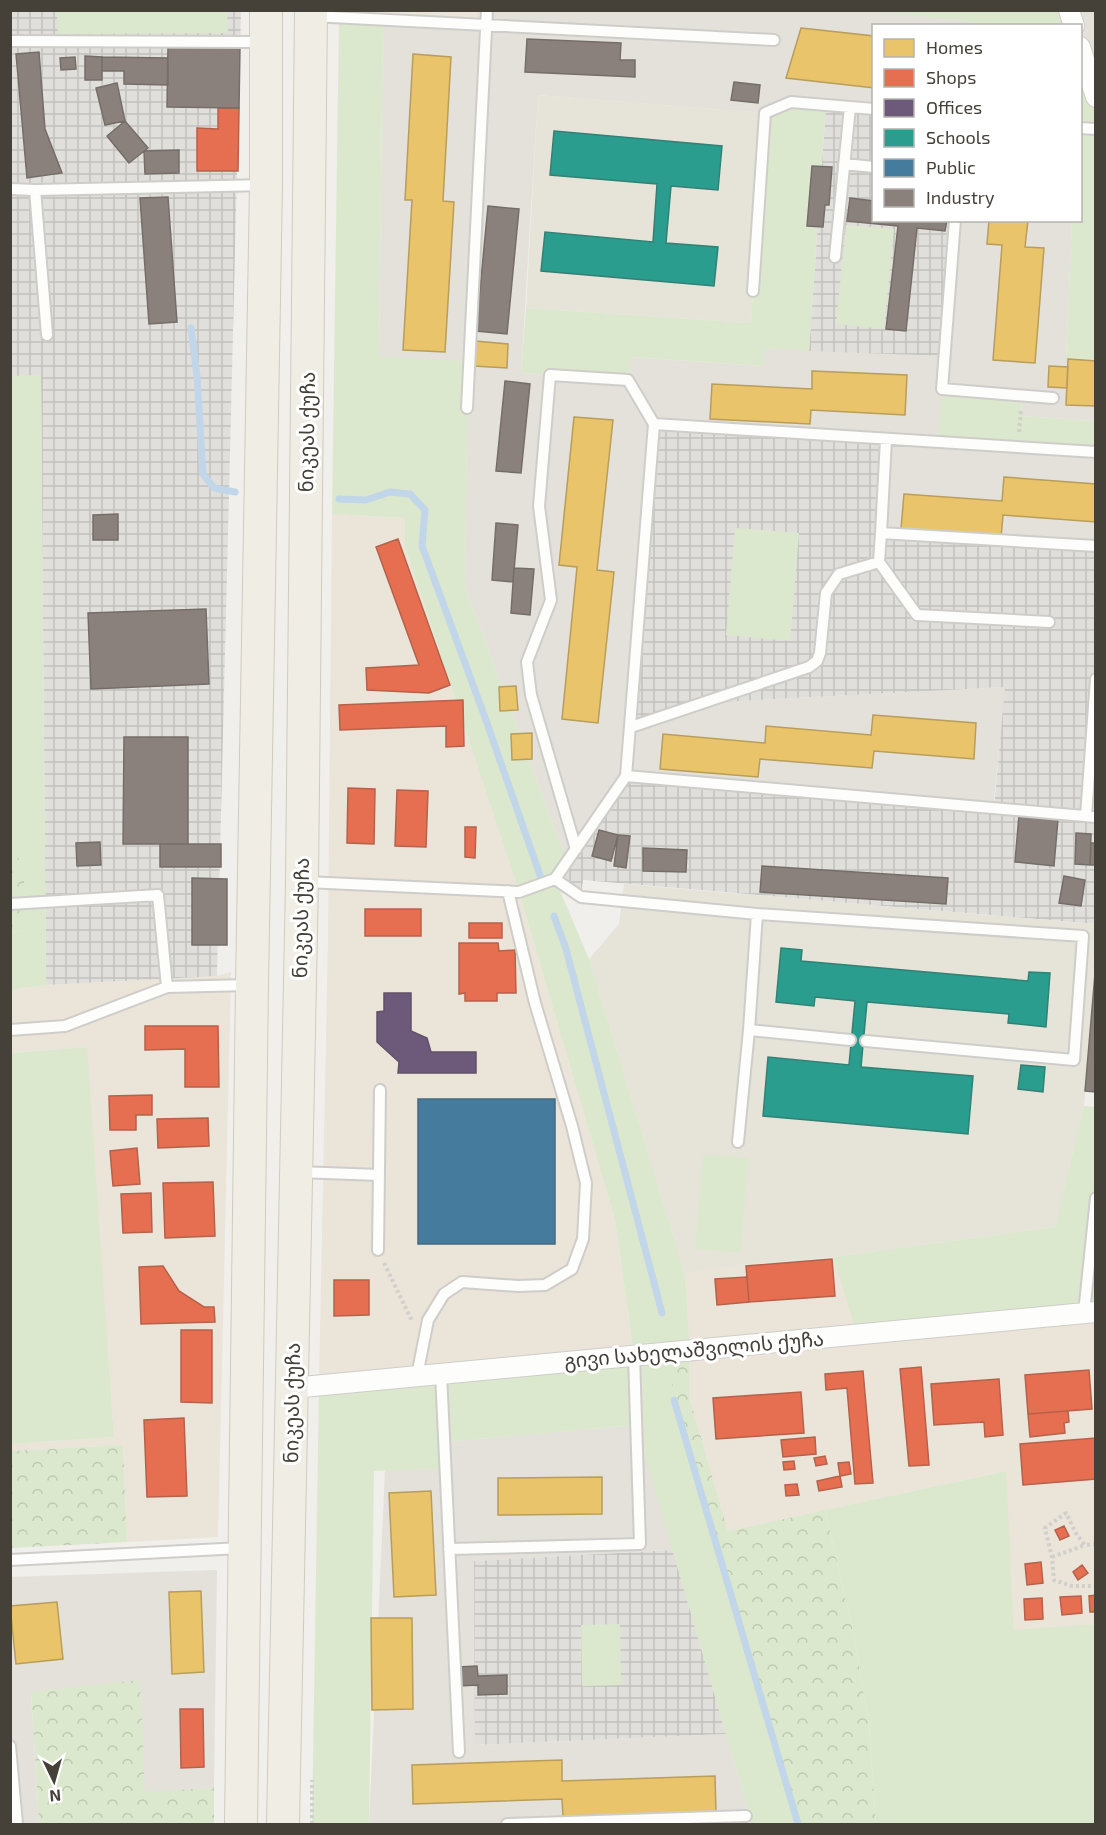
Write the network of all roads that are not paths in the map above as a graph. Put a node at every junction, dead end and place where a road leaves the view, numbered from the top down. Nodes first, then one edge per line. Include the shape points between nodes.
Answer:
1 (266, 10) edge
2 (487, 10) edge
3 (311, 13) edge
4 (488, 25) junction
5 (774, 40) dead end
6 (10, 41) edge
7 (266, 42) junction
8 (1082, 54) edge
9 (1095, 96) edge
10 (850, 107) junction
11 (872, 109) edge
12 (844, 164) junction
13 (872, 167) edge
14 (266, 185) junction
15 (10, 189) edge
16 (35, 190) junction
17 (955, 222) edge
18 (835, 257) dead end
19 (753, 291) dead end
20 (47, 335) dead end
21 (1053, 398) dead end
22 (467, 408) dead end
23 (654, 424) junction
24 (886, 440) junction
25 (1095, 452) edge
26 (881, 533) junction
27 (1095, 546) edge
28 (879, 562) junction
29 (1049, 622) dead end
30 (1095, 679) edge
31 (631, 727) junction
32 (626, 776) junction
33 (1091, 816) edge
34 (576, 849) junction
35 (555, 879) junction
36 (302, 882) junction
37 (508, 891) junction
38 (10, 904) edge
39 (757, 914) junction
40 (252, 984) junction
41 (167, 987) junction
42 (10, 1030) edge
43 (749, 1030) junction
44 (850, 1040) dead end
45 (866, 1041) dead end
46 (251, 1046) junction
47 (298, 1048) junction
48 (380, 1090) dead end
49 (738, 1142) dead end
50 (296, 1172) junction
51 (379, 1174) junction
52 (1095, 1198) edge
53 (378, 1250) road end
54 (1090, 1313) edge
55 (634, 1356) junction
56 (441, 1374) junction
57 (417, 1376) junction
58 (292, 1388) junction
59 (245, 1548) junction
60 (449, 1549) junction
61 (10, 1560) edge
62 (10, 1746) edge
63 (459, 1752) dead end
64 (746, 1816) dead end
65 (17, 1824) edge
66 (241, 1824) edge
67 (283, 1824) edge
68 (507, 1824) edge

1 - 7 main road
2 - 4 lane
3 - 4 lane
3 - 36 main road, ნიკეას ქუჩა
4 - 5 lane
4 - 22 lane
6 - 7 lane
7 - 14 main road
8 - 9 street
10 - 11 lane
10 - 12 lane
10 - 19 lane via 791,102 765,113
12 - 13 lane
12 - 18 lane
14 - 16 lane
14 - 40 main road
15 - 16 lane
16 - 20 lane
17 - 21 lane via 942,389
23 - 24 lane
23 - 31 lane
23 - 34 lane via 628,380 550,375 539,506 551,600 528,662 531,694
24 - 25 lane
24 - 26 lane
26 - 27 lane
26 - 28 lane
28 - 29 lane via 917,615
28 - 31 lane via 839,574 826,593 820,653 809,667
30 - 33 lane
31 - 32 lane
32 - 33 lane
32 - 34 lane
34 - 35 lane
35 - 37 lane via 519,892
35 - 39 lane via 581,897
36 - 37 lane
36 - 47 main road, ნიკეას ქუჩა
37 - 57 lane via 586,1183 583,1239 572,1269 545,1285 462,1282 444,1294 428,1320
38 - 41 lane via 158,895
39 - 43 lane
39 - 45 lane via 1083,936 1074,1060
40 - 41 lane
40 - 46 main road
41 - 42 lane via 64,1026
43 - 44 lane
43 - 49 lane
46 - 47 main road
46 - 59 main road
47 - 50 main road, ნიკეას ქუჩა
48 - 51 lane
50 - 51 lane
50 - 58 main road, ნიკეას ქუჩა
51 - 53 lane
52 - 54 lane
54 - 55 street, გივი სახელაშვილის ქუჩა
55 - 56 street, გივი სახელაშვილის ქუჩა
55 - 60 lane via 640,1544
56 - 57 street, გივი სახელაშვილის ქუჩა
56 - 60 lane
57 - 58 street, გივი სახელაშვილის ქუჩა
58 - 67 main road, ნიკეას ქუჩა
59 - 61 lane
59 - 66 main road
60 - 63 lane
62 - 65 lane
64 - 68 lane

